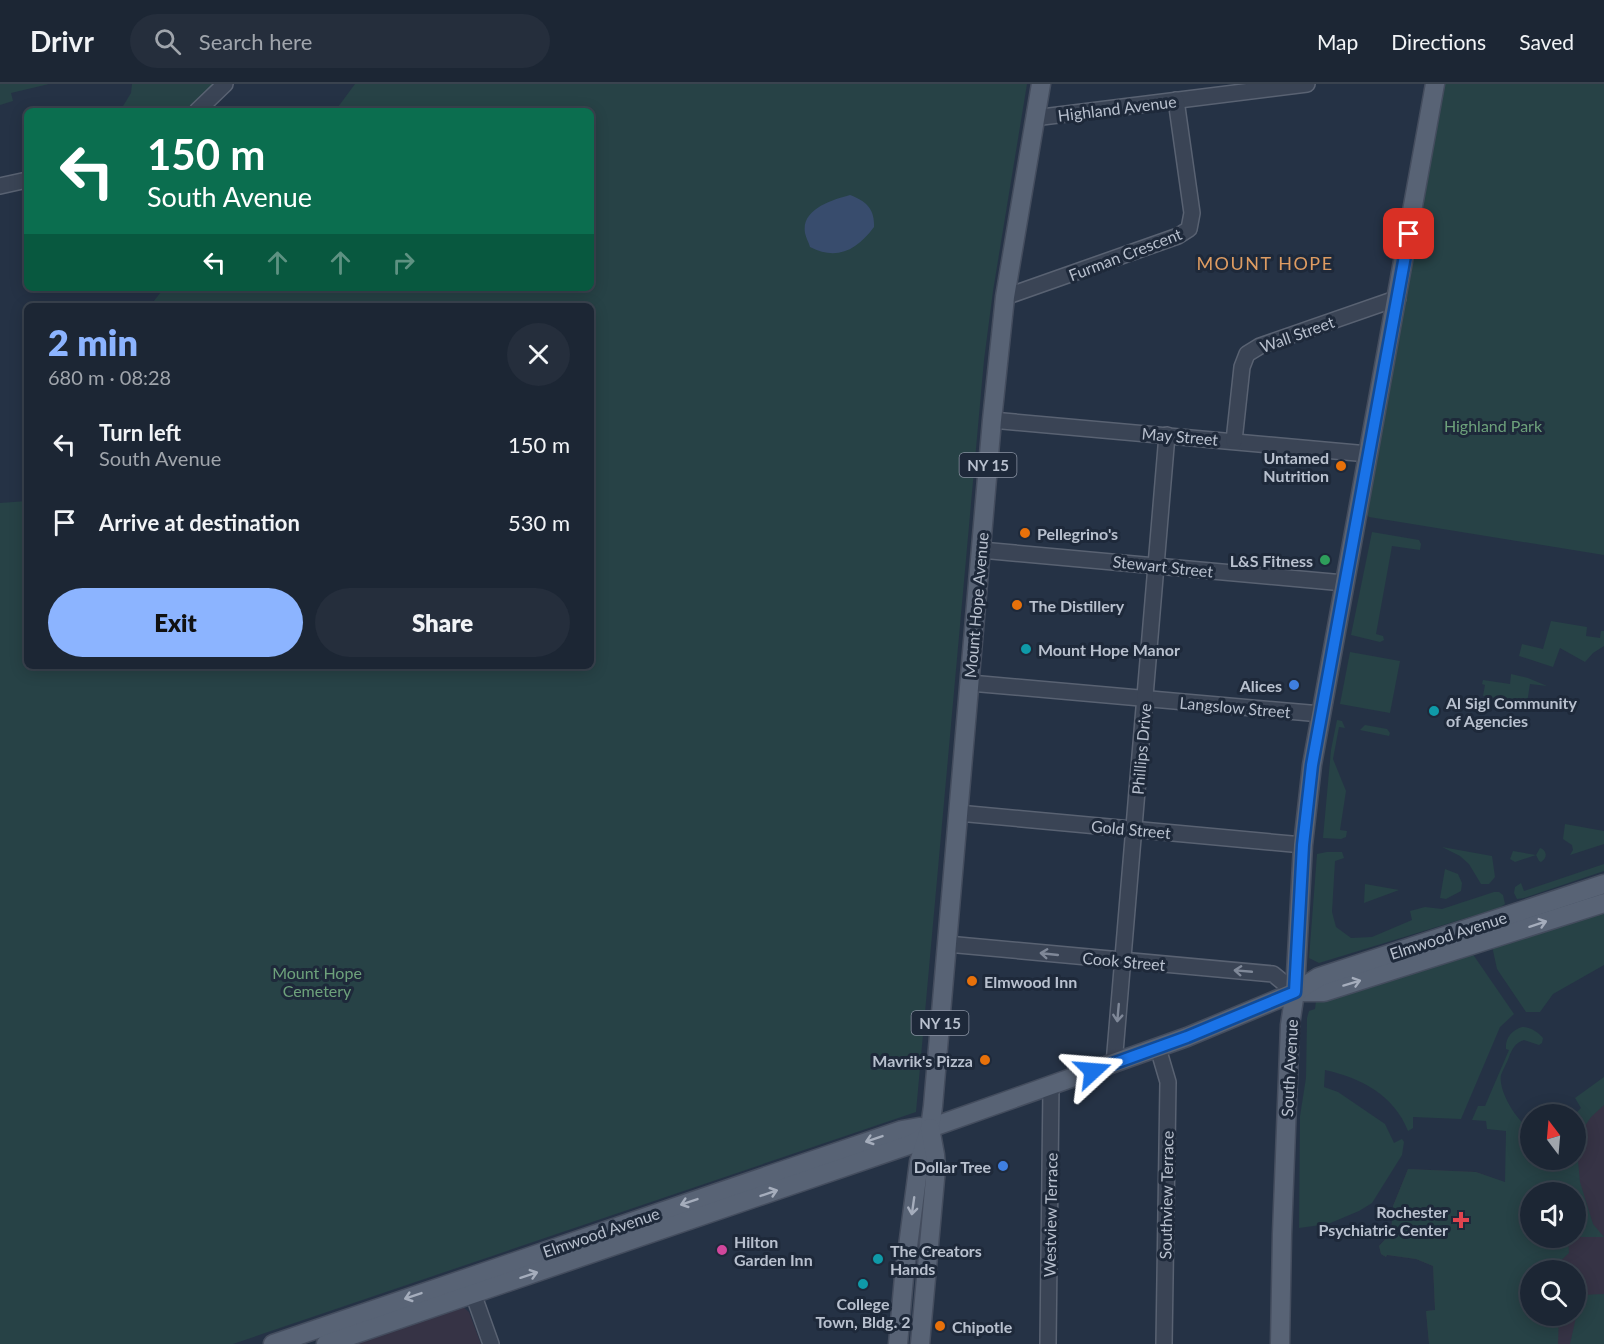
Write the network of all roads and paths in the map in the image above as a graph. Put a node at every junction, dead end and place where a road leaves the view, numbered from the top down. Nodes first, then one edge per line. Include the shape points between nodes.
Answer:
1 (225, 84) edge
2 (1041, 84) edge
3 (1307, 84) edge
4 (1435, 84) edge
5 (1176, 100) junction
6 (200, 108) edge
7 (1034, 118) junction
8 (24, 181) edge
9 (0, 186) edge
10 (1005, 297) junction
11 (1398, 298) junction
12 (992, 420) junction
13 (1167, 435) junction
14 (1234, 441) junction
15 (1368, 454) junction
16 (981, 550) junction
17 (1156, 565) junction
18 (1344, 583) junction
19 (970, 683) junction
20 (1145, 698) junction
21 (1321, 714) junction
22 (958, 813) junction
23 (1134, 830) junction
24 (1303, 845) junction
25 (1604, 884) edge
26 (1604, 903) edge
27 (947, 945) junction
28 (1122, 962) junction
29 (1295, 992) junction
30 (1158, 1048) junction
31 (1114, 1064) junction
32 (1051, 1086) junction
33 (930, 1128) junction
34 (471, 1286) junction
35 (273, 1344) edge
36 (326, 1344) edge
37 (491, 1344) edge
38 (898, 1344) edge
39 (920, 1344) edge
40 (1048, 1344) edge
41 (1164, 1344) edge
42 (1280, 1344) edge

1 - 6 street
2 - 7 main road, Mount Hope Avenue / NY 15
3 - 5 street, Highland Avenue
4 - 11 main road, South Avenue
5 - 7 street, Highland Avenue
5 - 10 street, Furman Crescent via 1192,213 1189,229
7 - 10 main road, Mount Hope Avenue / NY 15
8 - 9 street
10 - 12 main road, Mount Hope Avenue / NY 15
11 - 14 street, Wall Street via 1247,354 1242,367
11 - 15 main road, South Avenue
12 - 13 street, May Street
12 - 16 main road, Mount Hope Avenue / NY 15
13 - 14 street, May Street
13 - 17 street, Phillips Drive
14 - 15 street, May Street
15 - 18 main road, South Avenue
16 - 17 street, Stewart Street
16 - 19 main road, Mount Hope Avenue / NY 15
17 - 18 street, Stewart Street
17 - 20 street, Phillips Drive
18 - 21 main road, South Avenue
19 - 20 street, Langslow Street
19 - 22 main road, Mount Hope Avenue / NY 15
20 - 21 street, Langslow Street
20 - 23 street, Phillips Drive
21 - 24 main road, South Avenue
22 - 23 street, Gold Street
22 - 27 main road, Mount Hope Avenue / NY 15
23 - 24 street, Gold Street
23 - 28 street, Phillips Drive
24 - 29 main road, South Avenue
25 - 29 main road, Elmwood Avenue via 1319,977
29 -> 26 main road, Elmwood Avenue via 1324,992
28 -> 27 street, Cook Street
27 - 33 main road, Mount Hope Avenue / NY 15
29 -> 28 street, Cook Street via 1273,974
28 -> 31 street, Phillips Drive
29 - 30 main road, Elmwood Avenue
29 - 42 main road, South Avenue via 1290,1024
30 - 31 main road, Elmwood Avenue
30 - 41 street, Southview Terrace via 1168,1082
31 - 32 main road, Elmwood Avenue
32 - 33 main road, Elmwood Avenue
32 - 40 street, Westview Terrace
33 - 34 main road, Elmwood Avenue via 902,1130
33 -> 38 main road, Mount Hope Avenue / NY 15 via 919,1162
33 - 39 main road, Mount Hope Avenue / NY 15 via 936,1162
34 -> 35 main road, Elmwood Avenue
34 - 36 main road, Elmwood Avenue
34 - 37 street

